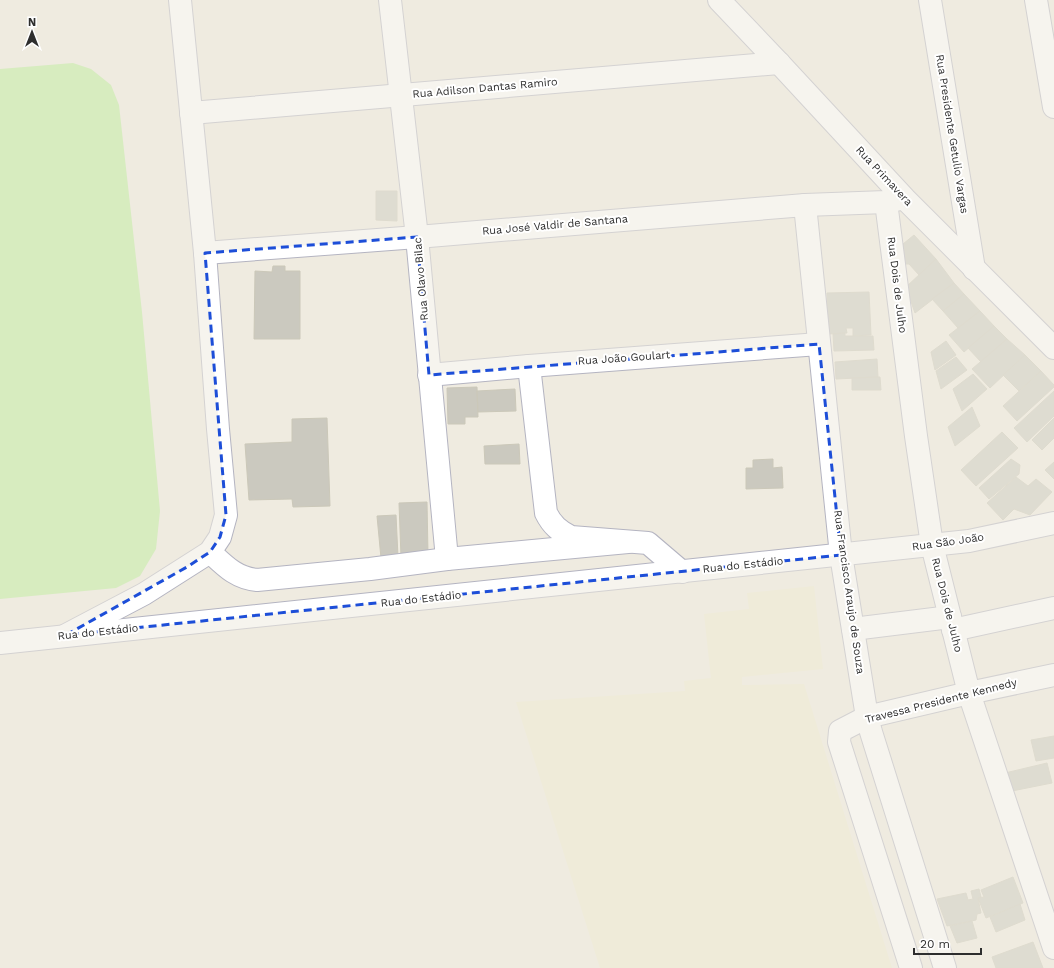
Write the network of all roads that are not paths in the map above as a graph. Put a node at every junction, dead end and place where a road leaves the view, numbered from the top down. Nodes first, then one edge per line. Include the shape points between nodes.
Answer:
1 (180, 0) edge
2 (390, 0) edge
3 (719, 0) edge
4 (930, 0) edge
5 (1036, 0) edge
6 (779, 63) junction
7 (401, 95) junction
8 (1054, 107) edge
9 (191, 113) junction
10 (896, 200) junction
11 (805, 204) junction
12 (417, 237) junction
13 (205, 253) junction
14 (974, 269) junction
15 (819, 344) junction
16 (1054, 348) edge
17 (529, 366) junction
18 (429, 374) junction
19 (1054, 523) edge
20 (628, 542) junction
21 (932, 545) junction
22 (210, 552) junction
23 (841, 555) junction
24 (447, 559) junction
25 (682, 572) junction
26 (1054, 608) edge
27 (951, 623) junction
28 (853, 629) junction
29 (66, 635) junction
30 (0, 643) edge
31 (1054, 675) edge
32 (969, 693) junction
33 (867, 717) junction
34 (1054, 948) edge
35 (911, 968) edge
36 (945, 968) edge

1 - 9 street
2 - 7 street, Rua Olavo Bilac
3 - 6 street, Rua Primavera
4 - 14 street, Rua Presidente Getulio Vargas
5 - 8 street
6 - 7 street, Rua Adilson Dantas Ramiro
6 - 10 street, Rua Primavera
7 - 9 street, Rua Adilson Dantas Ramiro
7 - 12 street, Rua Olavo Bilac
9 - 13 street
10 - 11 street, Rua José Valdir de Santana
10 - 14 street, Rua Primavera
10 - 21 street, Rua Dois de Julho via 916,436
11 - 12 street, Rua José Valdir de Santana
11 - 15 street, Rua Francisco Araujo de Souza
12 - 13 street, Rua José Valdir de Santana
12 - 18 street, Rua Olavo Bilac
13 - 22 street via 226,515 220,537
14 - 16 street, Rua Primavera
15 - 17 street, Rua João Goulart
15 - 23 street, Rua Francisco Araujo de Souza
17 - 18 street, Rua João Goulart
17 - 20 street via 546,513 551,523 571,537
18 - 24 street, Rua Olavo Bilac
19 - 21 street, Rua São João via 969,541
20 - 24 street
20 - 25 street via 641,542 652,546
21 - 23 street, Rua São João
21 - 27 street, Rua Dois de Julho
22 - 24 street via 237,575 257,580
22 - 29 street via 144,594
23 - 25 street, Rua do Estádio
23 - 28 street, Rua Francisco Araujo de Souza
25 - 29 street, Rua do Estádio
26 - 27 street
27 - 28 street
27 - 32 street, Rua Dois de Julho
28 - 33 street, Rua Francisco Araujo de Souza
29 - 30 street, Rua do Estádio
31 - 32 street, Travessa Presidente Kennedy
32 - 33 street, Travessa Presidente Kennedy
32 - 34 street, Rua Dois de Julho
33 - 35 street, Travessa Presidente Kennedy via 840,732 839,742
33 - 36 street, Rua Francisco Araujo de Souza

